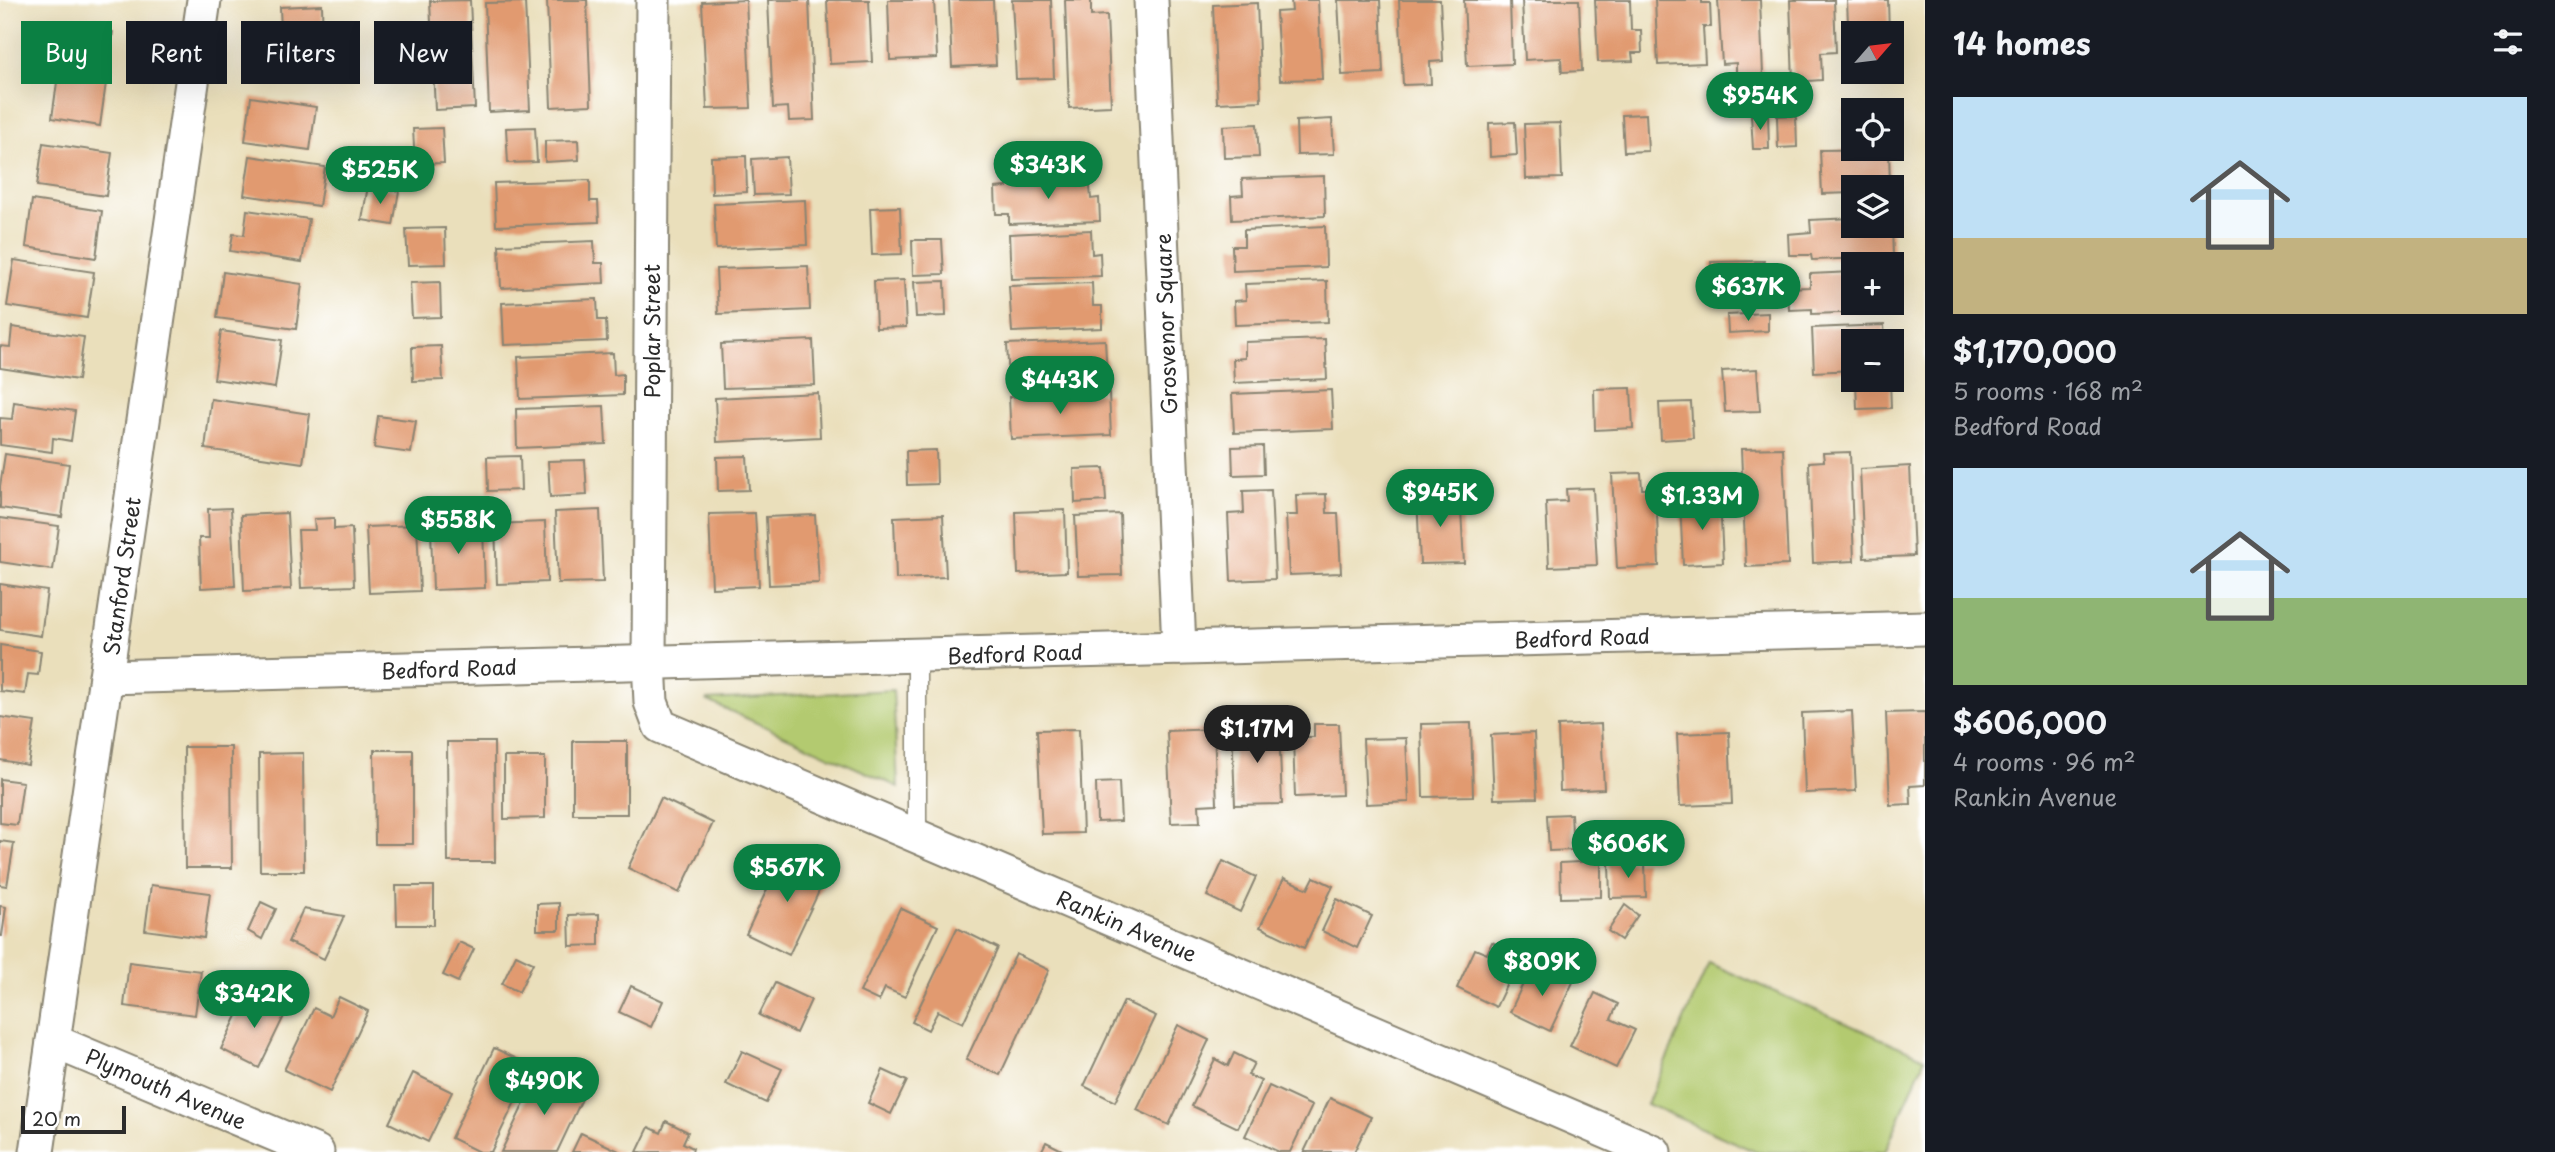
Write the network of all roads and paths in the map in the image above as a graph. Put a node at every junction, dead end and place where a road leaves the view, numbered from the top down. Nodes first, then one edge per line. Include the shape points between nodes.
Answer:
1 (204, 0) edge
2 (653, 0) edge
3 (1151, 0) edge
4 (1925, 628) edge
5 (1179, 648) junction
6 (917, 655) junction
7 (649, 662) junction
8 (106, 677) junction
9 (917, 835) junction
10 (53, 1041) junction
11 (37, 1152) edge
12 (317, 1152) edge
13 (1654, 1152) edge

1 - 8 street, Stanford Street
2 - 7 street, Poplar Street
3 - 5 street, Grosvenor Square
4 - 5 street, Bedford Road
5 - 6 street, Bedford Road
6 - 7 street, Bedford Road
6 - 9 lane
7 - 8 street, Bedford Road
7 - 9 street, Rankin Avenue via 651,702 660,726
8 - 10 street, Stanford Street
9 - 13 street, Rankin Avenue
10 - 11 street, Stanford Street
10 - 12 street, Plymouth Avenue

